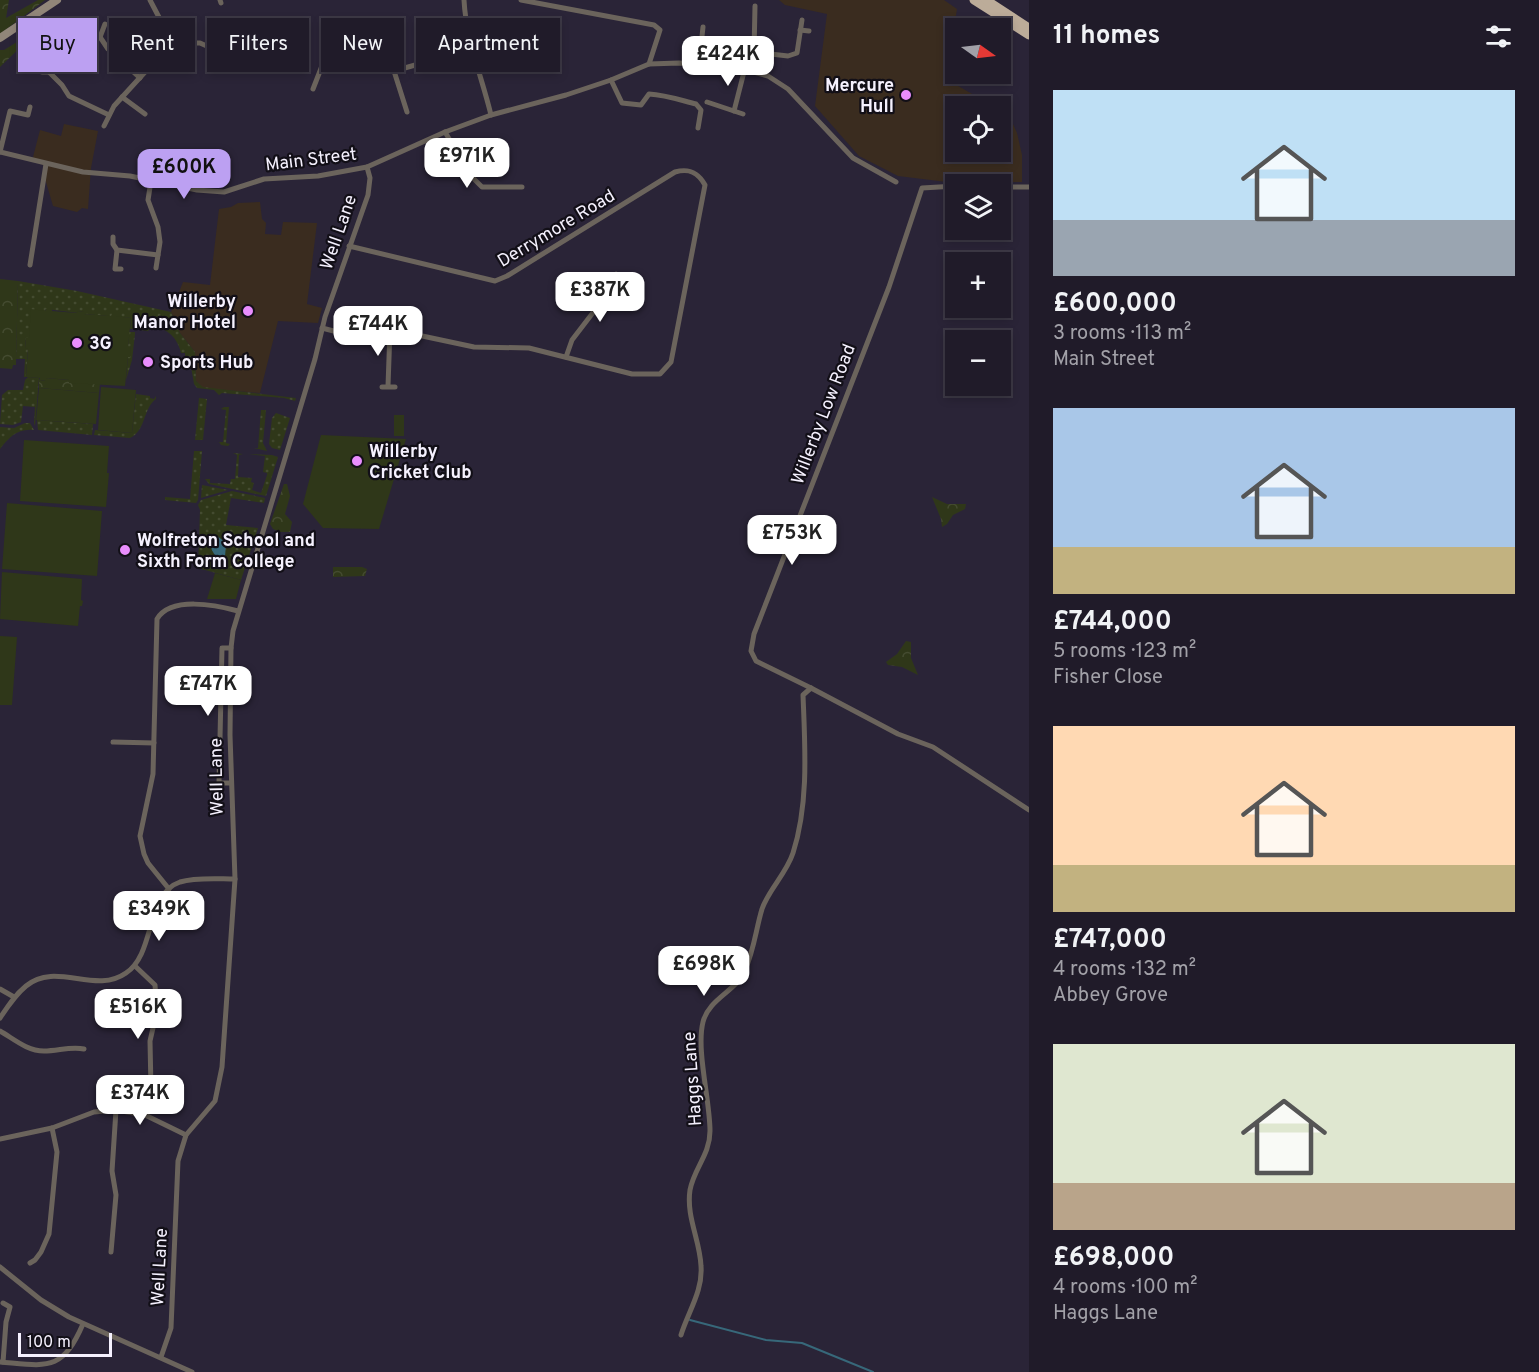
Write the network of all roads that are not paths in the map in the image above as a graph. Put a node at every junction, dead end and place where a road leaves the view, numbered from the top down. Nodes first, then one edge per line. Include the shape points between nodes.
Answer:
1 (57, 0) edge
2 (464, 0) edge
3 (521, 0) edge
4 (974, 0) edge
5 (986, 0) edge
6 (152, 1) edge
7 (755, 6) dead end
8 (160, 18) edge
9 (465, 18) edge
10 (802, 20) dead end
11 (105, 24) dead end
12 (703, 27) dead end
13 (1029, 28) edge
14 (800, 30) junction
15 (809, 31) dead end
16 (1029, 35) edge
17 (97, 36) edge
18 (100, 37) junction
19 (0, 38) edge
20 (754, 52) junction
21 (648, 64) junction
22 (699, 64) junction
23 (321, 65) edge
24 (748, 69) junction
25 (49, 72) edge
26 (145, 72) edge
27 (394, 72) edge
28 (479, 72) edge
29 (140, 78) junction
30 (611, 80) junction
31 (312, 85) dead end
32 (122, 97) junction
33 (707, 102) dead end
34 (30, 107) dead end
35 (398, 108) dead end
36 (734, 111) junction
37 (145, 114) dead end
38 (743, 114) dead end
39 (109, 115) junction
40 (491, 115) junction
41 (104, 126) dead end
42 (699, 128) dead end
43 (445, 132) junction
44 (0, 152) edge
45 (46, 164) junction
46 (367, 167) junction
47 (151, 181) junction
48 (896, 182) dead end
49 (522, 187) dead end
50 (945, 187) edge
51 (1011, 187) edge
52 (1029, 187) edge
53 (114, 237) dead end
54 (349, 246) junction
55 (117, 250) junction
56 (158, 255) junction
57 (30, 265) dead end
58 (156, 268) dead end
59 (121, 269) dead end
60 (619, 277) dead end
61 (322, 328) junction
62 (390, 330) junction
63 (566, 357) junction
64 (388, 387) dead end
65 (238, 611) junction
66 (231, 648) junction
67 (795, 680) junction
68 (811, 687) junction
69 (803, 695) junction
70 (113, 742) dead end
71 (154, 743) junction
72 (230, 783) junction
73 (1029, 810) edge
74 (235, 879) junction
75 (169, 889) junction
76 (135, 966) junction
77 (0, 989) edge
78 (14, 997) junction
79 (0, 1018) edge
80 (0, 1031) edge
81 (84, 1049) dead end
82 (116, 1110) junction
83 (145, 1115) junction
84 (52, 1128) junction
85 (186, 1135) junction
86 (0, 1139) edge
87 (111, 1251) dead end
88 (30, 1263) dead end
89 (0, 1267) edge
90 (3, 1303) dead end
91 (83, 1324) junction
92 (681, 1335) dead end
93 (161, 1357) junction
94 (2, 1362) edge
95 (192, 1372) edge

1 - 19 main road
2 - 9 street
3 - 21 street via 654,25 660,30
4 - 16 highway
5 - 13 highway
6 - 8 street
7 - 20 street
10 - 14 street
11 - 18 street
12 - 22 street
14 - 15 street
14 - 20 street via 797,53 788,56
17 - 18 street
18 - 29 street
20 - 24 street
21 - 22 street, Main Street
21 - 30 street, Main Street
22 - 24 street, Main Street
23 - 31 street
24 - 36 street
24 - 48 street, Main Street via 789,89 853,158
25 - 39 street via 69,96
26 - 29 street
27 - 35 street via 406,108
28 - 40 street
29 - 32 street
30 - 40 street, Main Street
30 - 42 street via 622,103 643,108 649,94 696,104 701,110
32 - 37 street
32 - 39 street
33 - 36 street
34 - 44 street via 28,115 10,111
36 - 38 street
39 - 41 street
40 - 43 street, Main Street
43 - 46 street, Main Street
43 - 49 street via 476,183 505,191
44 - 45 street, Main Street
45 - 47 street, Main Street
45 - 57 street
46 - 47 street, Main Street via 318,177 264,179 224,192
46 - 54 street, Well Lane via 368,195
47 - 56 street via 148,200 159,235
50 - 67 street, Willerby Low Road via 922,188 889,287 754,634 751,651 756,662
51 - 52 street
53 - 55 street
54 - 61 street, Well Lane
54 - 63 street, Derrymore Road via 495,281 675,172 690,170 700,176 705,185 704,197 671,362 660,374 632,374
55 - 56 street
55 - 59 street via 115,268
56 - 58 street
60 - 63 street via 572,340
61 - 62 street via 353,336 380,327
61 - 65 street, Well Lane
62 - 63 street via 474,347 529,348
62 - 64 street
65 - 66 street, Well Lane
65 - 71 street via 211,605 177,605 157,619
66 - 72 street, Well Lane
66 - 72 street via 222,645 219,783
67 - 68 street, Willerby Low Road
67 - 69 street, Haggs Lane
68 - 69 street
68 - 73 street, Willerby Low Road via 898,734 933,747
69 - 92 street, Haggs Lane via 803,796 792,856 762,909 744,974 709,1009 703,1022 710,1141 690,1188 692,1229 701,1267 699,1288
70 - 71 street
71 - 75 street via 141,847 148,863
72 - 74 street, Well Lane
74 - 75 street via 190,880
74 - 85 street, Well Lane via 219,1087 215,1101
75 - 76 street via 156,909
76 - 78 street via 105,981 65,976 36,979
76 - 83 street via 155,985 156,999 150,1041 151,1089
77 - 78 street
78 - 79 street
80 - 81 street via 36,1050
82 - 83 street
82 - 84 street via 94,1112
82 - 87 street via 112,1171 116,1195
83 - 85 street
84 - 86 street
84 - 88 street via 57,1152 49,1234 41,1252
85 - 93 street, Well Lane via 178,1161 171,1328
89 - 91 street via 41,1300
90 - 94 street via 10,1307
91 - 93 street
91 - 94 street via 70,1351 52,1364
93 - 95 street

